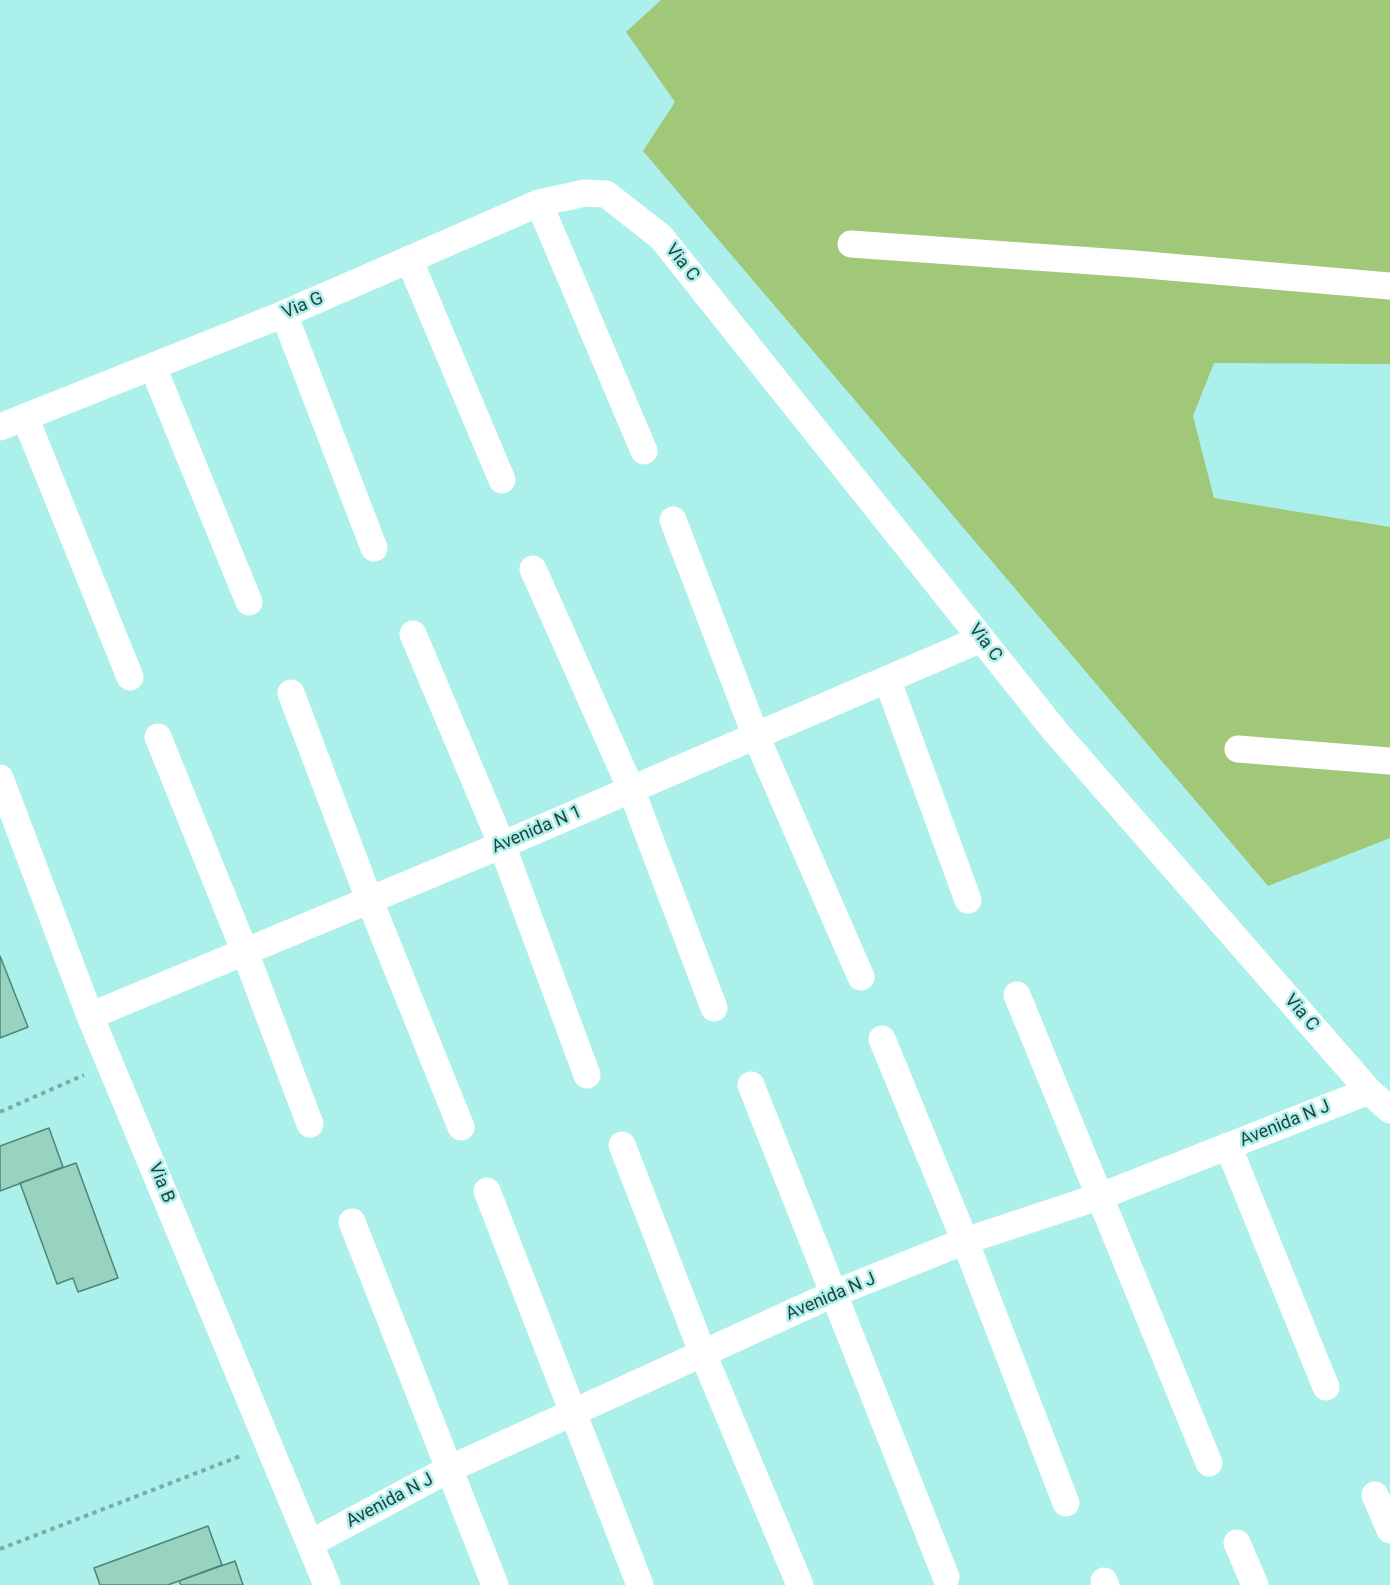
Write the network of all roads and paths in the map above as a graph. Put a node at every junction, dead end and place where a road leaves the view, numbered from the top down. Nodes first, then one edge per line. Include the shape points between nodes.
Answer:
1 (606, 194) joint
2 (539, 203) junction
3 (851, 244) dead end
4 (409, 259) junction
5 (1390, 286) edge
6 (284, 314) junction
7 (153, 367) junction
8 (25, 417) junction
9 (0, 427) edge
10 (644, 451) dead end
11 (502, 480) dead end
12 (673, 520) dead end
13 (374, 548) dead end
14 (532, 569) dead end
15 (249, 602) dead end
16 (413, 634) dead end
17 (981, 639) junction
18 (130, 677) dead end
19 (887, 679) junction
20 (291, 693) dead end
21 (755, 734) junction
22 (158, 737) dead end
23 (1238, 749) dead end
24 (1390, 761) edge
25 (0, 778) edge
26 (631, 789) junction
27 (502, 845) junction
28 (369, 899) junction
29 (968, 900) dead end
30 (245, 952) junction
31 (861, 977) dead end
32 (1017, 995) dead end
33 (714, 1008) dead end
34 (90, 1016) junction
35 (882, 1039) dead end
36 (111, 1063) junction
37 (587, 1075) dead end
38 (750, 1085) dead end
39 (1368, 1091) junction
40 (1390, 1110) edge
41 (0, 1112) edge
42 (310, 1124) dead end
43 (461, 1127) dead end
44 (622, 1145) dead end
45 (1228, 1146) junction
46 (487, 1191) dead end
47 (1101, 1196) junction
48 (352, 1222) dead end
49 (965, 1240) junction
50 (833, 1294) junction
51 (704, 1354) junction
52 (1326, 1387) dead end
53 (574, 1410) junction
54 (269, 1445) junction
55 (1209, 1463) dead end
56 (449, 1469) junction
57 (1375, 1495) dead end
58 (1066, 1503) dead end
59 (1390, 1530) edge
60 (311, 1543) junction
61 (1237, 1543) dead end
62 (0, 1549) edge
63 (946, 1577) dead end
64 (327, 1585) edge
65 (495, 1585) edge
66 (640, 1585) edge
67 (800, 1585) edge
68 (1255, 1585) edge

1 - 2 street, Via G via 585,193
1 - 17 street, Via C via 661,237
2 - 4 street, Via G
2 - 10 street
3 - 5 street
4 - 6 street, Via G
4 - 11 street
6 - 7 street, Via G
6 - 13 street
7 - 8 street, Via G
7 - 15 street
8 - 9 street, Via G
8 - 18 street
12 - 21 street
14 - 26 street
16 - 27 street
17 - 19 street, Avenida N 1
17 - 39 street, Via C via 1055,731
19 - 21 street, Avenida N 1
19 - 29 street
20 - 28 street
21 - 26 street, Avenida N 1
21 - 31 street
22 - 30 street
23 - 24 street
25 - 34 street, Via B
26 - 27 street, Avenida N 1
26 - 33 street
27 - 28 street, Avenida N 1
27 - 37 street
28 - 30 street, Avenida N 1
28 - 43 street
30 - 34 street, Avenida N 1
30 - 42 street
32 - 47 street
34 - 36 street, Via B
35 - 49 street
36 - 41 path
36 - 54 street, Via B
38 - 50 street
39 - 40 street, Via C
39 - 45 street, Avenida N J
44 - 51 street
45 - 47 street, Avenida N J
45 - 52 street
46 - 53 street
47 - 49 street, Avenida N J
47 - 55 street
48 - 56 street
49 - 50 street, Avenida N J
49 - 58 street
50 - 51 street, Avenida N J
50 - 63 street
51 - 53 street, Avenida N J
51 - 67 street
53 - 56 street, Avenida N J
53 - 66 street
54 - 60 street, Via B
54 - 62 path
56 - 60 street, Avenida N J
56 - 65 street
57 - 59 street
60 - 64 street, Via B
61 - 68 street

